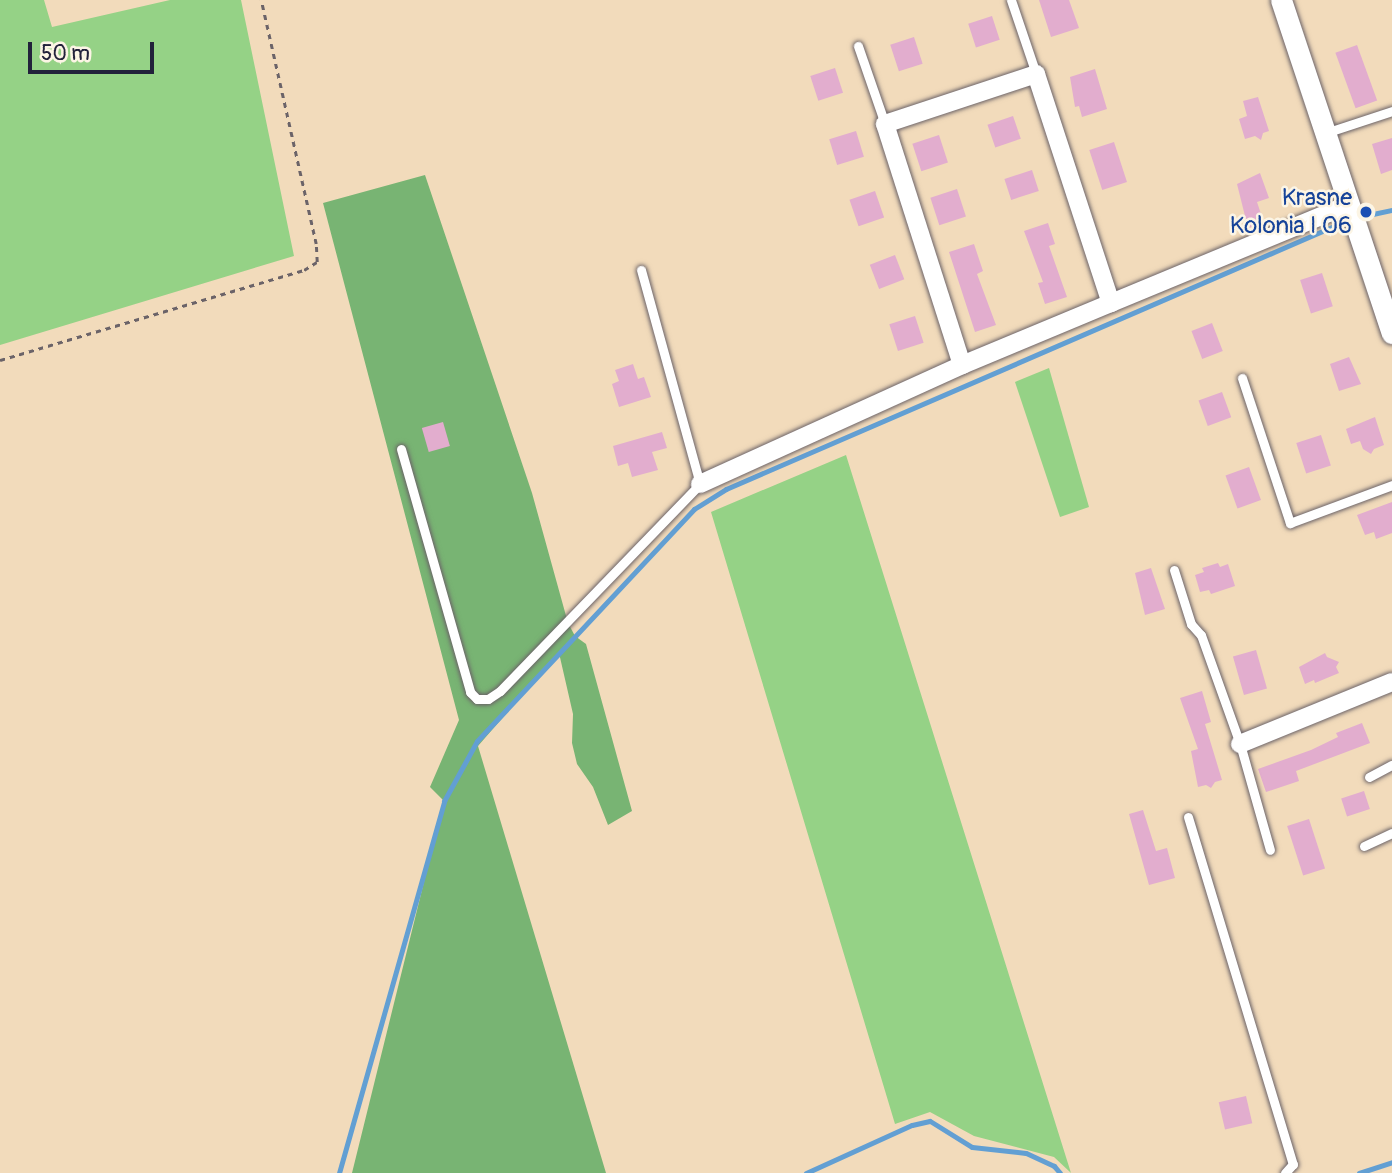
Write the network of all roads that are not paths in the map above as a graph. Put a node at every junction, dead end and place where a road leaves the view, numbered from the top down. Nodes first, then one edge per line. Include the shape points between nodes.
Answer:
1 (1011, 0) edge
2 (1281, 0) edge
3 (858, 46) dead end
4 (1036, 74) junction
5 (1392, 111) edge
6 (885, 124) junction
7 (1325, 133) junction
8 (1348, 205) junction
9 (641, 270) dead end
10 (1387, 301) edge
11 (1111, 303) junction
12 (1392, 333) edge
13 (962, 365) junction
14 (1242, 378) dead end
15 (401, 449) dead end
16 (701, 484) junction
17 (1392, 485) edge
18 (1174, 570) dead end
19 (1392, 682) edge
20 (1240, 744) junction
21 (1392, 765) edge
22 (1369, 778) dead end
23 (1188, 817) dead end
24 (1392, 833) edge
25 (1364, 846) dead end
26 (1270, 850) dead end
27 (1285, 1173) edge

1 - 4 lane
2 - 7 street
3 - 6 lane
4 - 6 street
4 - 11 street
5 - 7 lane
6 - 13 street
7 - 8 street
8 - 10 street
8 - 11 street
9 - 16 lane
10 - 12 street
11 - 13 street
13 - 16 street
14 - 17 lane via 1290,523
15 - 16 lane via 470,692 477,699 488,699 500,691
18 - 20 lane
19 - 20 street
20 - 26 lane
21 - 22 lane
23 - 27 lane via 1293,1164
24 - 25 lane

